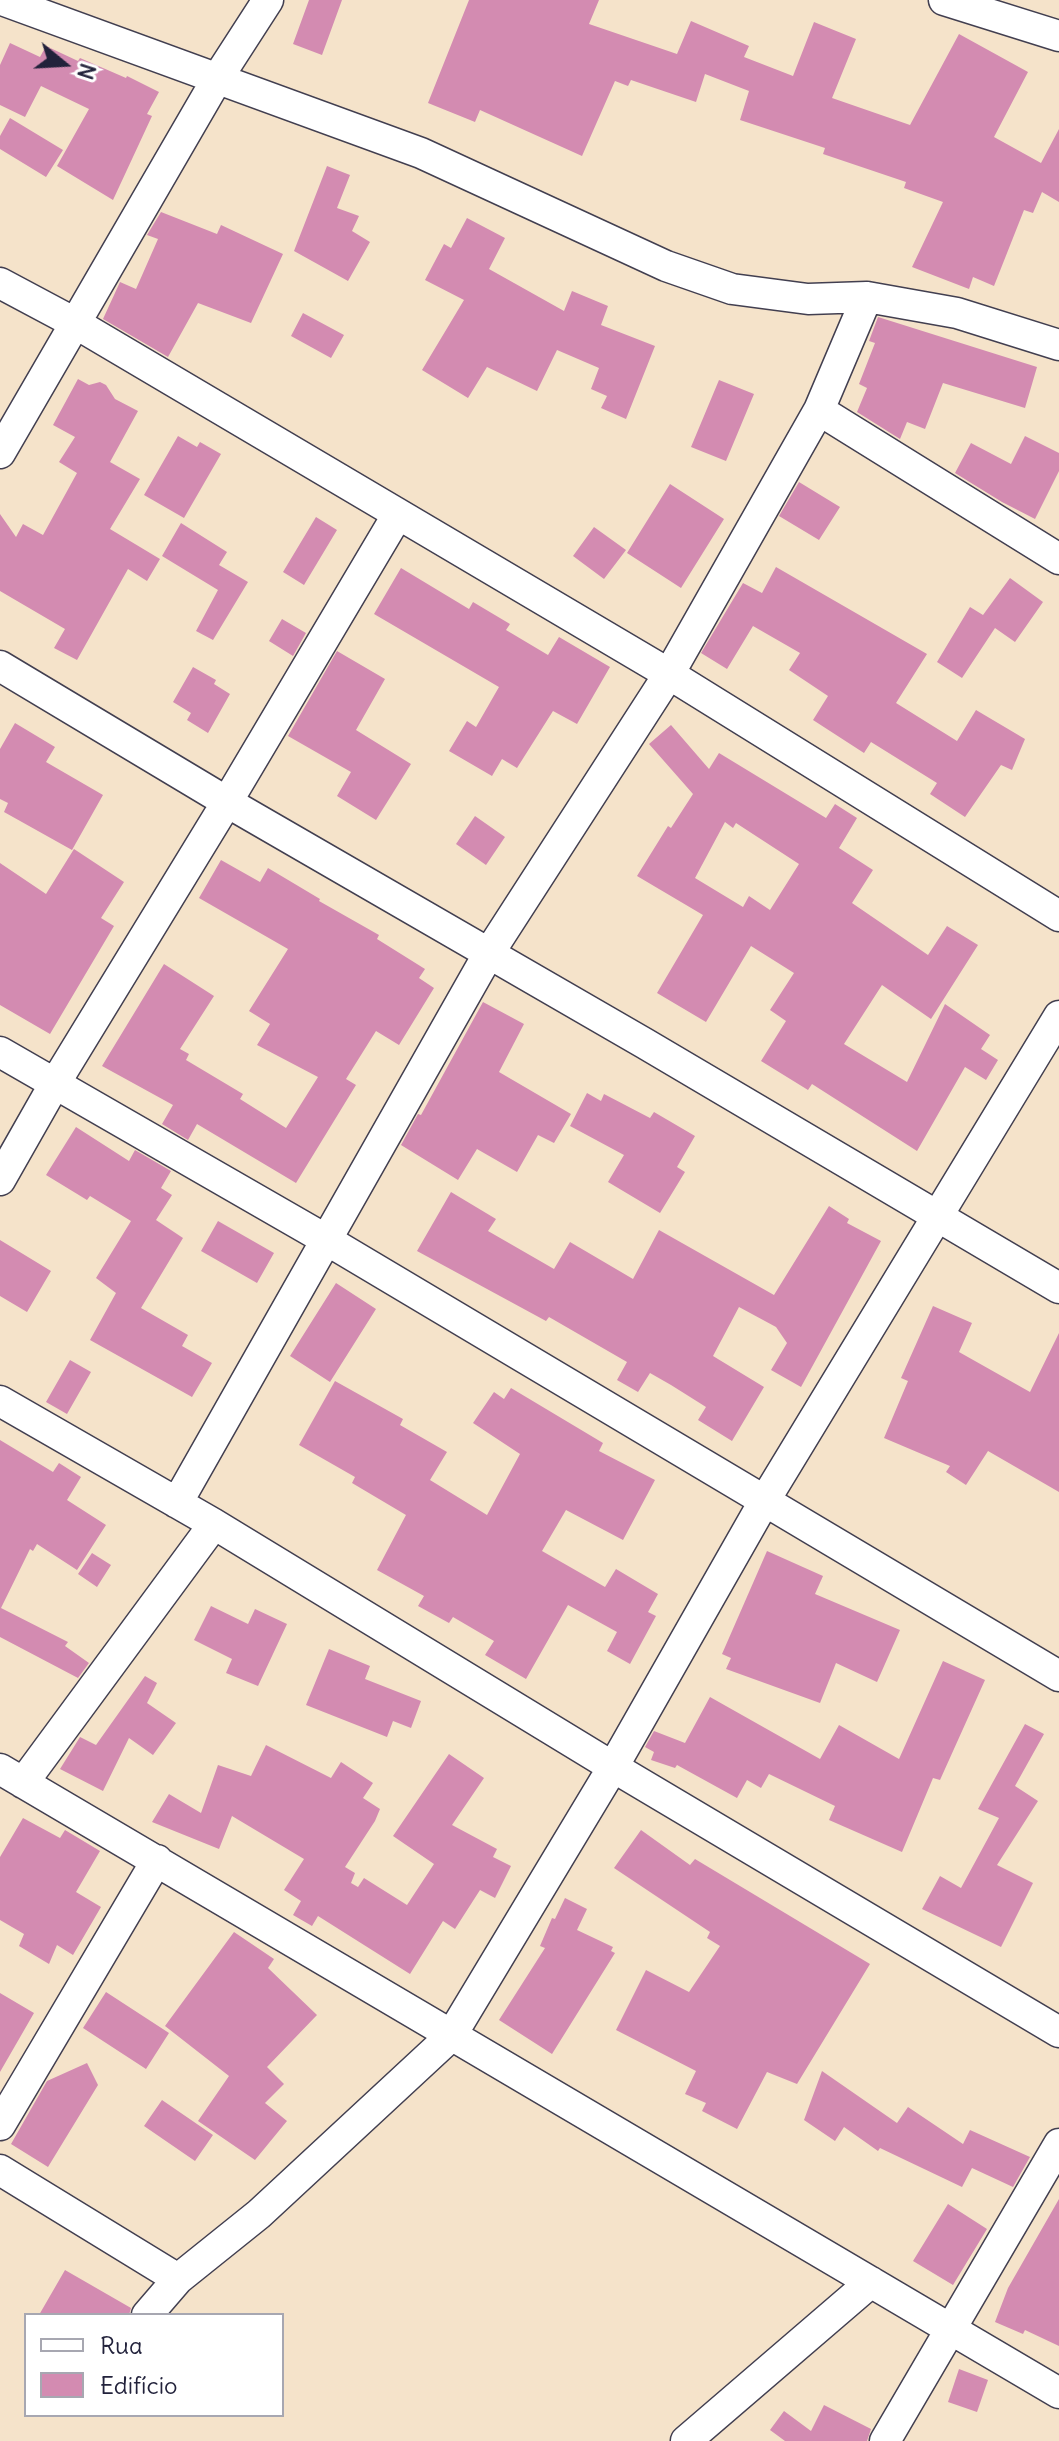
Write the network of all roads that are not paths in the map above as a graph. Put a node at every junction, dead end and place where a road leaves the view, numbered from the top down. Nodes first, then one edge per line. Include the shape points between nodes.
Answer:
1 (2, 0) edge
2 (268, 0) edge
3 (944, 0) edge
4 (1059, 36) edge
5 (217, 79) junction
6 (0, 283) edge
7 (867, 297) junction
8 (75, 323) junction
9 (1059, 345) edge
10 (819, 410) junction
11 (0, 453) edge
12 (398, 514) junction
13 (1059, 559) edge
14 (0, 666) edge
15 (669, 674) junction
16 (227, 802) junction
17 (1059, 916) edge
18 (489, 953) junction
19 (1059, 1016) edge
20 (0, 1052) edge
21 (54, 1085) junction
22 (0, 1180) edge
23 (939, 1216) junction
24 (325, 1239) junction
25 (1059, 1288) edge
26 (0, 1401) edge
27 (765, 1500) junction
28 (177, 1503) junction
29 (214, 1524) junction
30 (1059, 1676) edge
31 (613, 1767) junction
32 (12, 1776) edge
33 (157, 1860) junction
34 (1059, 2032) edge
35 (451, 2036) junction
36 (0, 2125) edge
37 (1059, 2144) edge
38 (0, 2170) edge
39 (178, 2279) junction
40 (871, 2282) junction
41 (149, 2313) edge
42 (950, 2330) junction
43 (1059, 2393) edge
44 (686, 2441) edge
45 (885, 2441) edge

1 - 5 street
2 - 5 street
3 - 4 street
5 - 7 street via 421,153 666,266 732,289 808,299
5 - 8 street
6 - 8 street
7 - 9 street via 957,313
7 - 10 street
8 - 11 street
8 - 12 street
10 - 13 street
10 - 15 street
12 - 15 street
12 - 16 street
14 - 16 street
15 - 17 street
15 - 18 street
16 - 18 street
16 - 21 street
18 - 23 street
18 - 24 street
19 - 23 street
20 - 21 street
21 - 22 street
21 - 24 street
23 - 25 street
23 - 27 street
24 - 27 street
24 - 28 street
26 - 28 street
27 - 30 street
27 - 31 street
28 - 29 street
29 - 31 street
29 - 32 street
31 - 34 street
31 - 35 street
32 - 33 street
33 - 35 street
33 - 36 street
35 - 39 street via 259,2214
35 - 40 street
37 - 42 street
38 - 39 street
39 - 41 street
40 - 42 street
40 - 44 street
42 - 43 street
42 - 45 street

